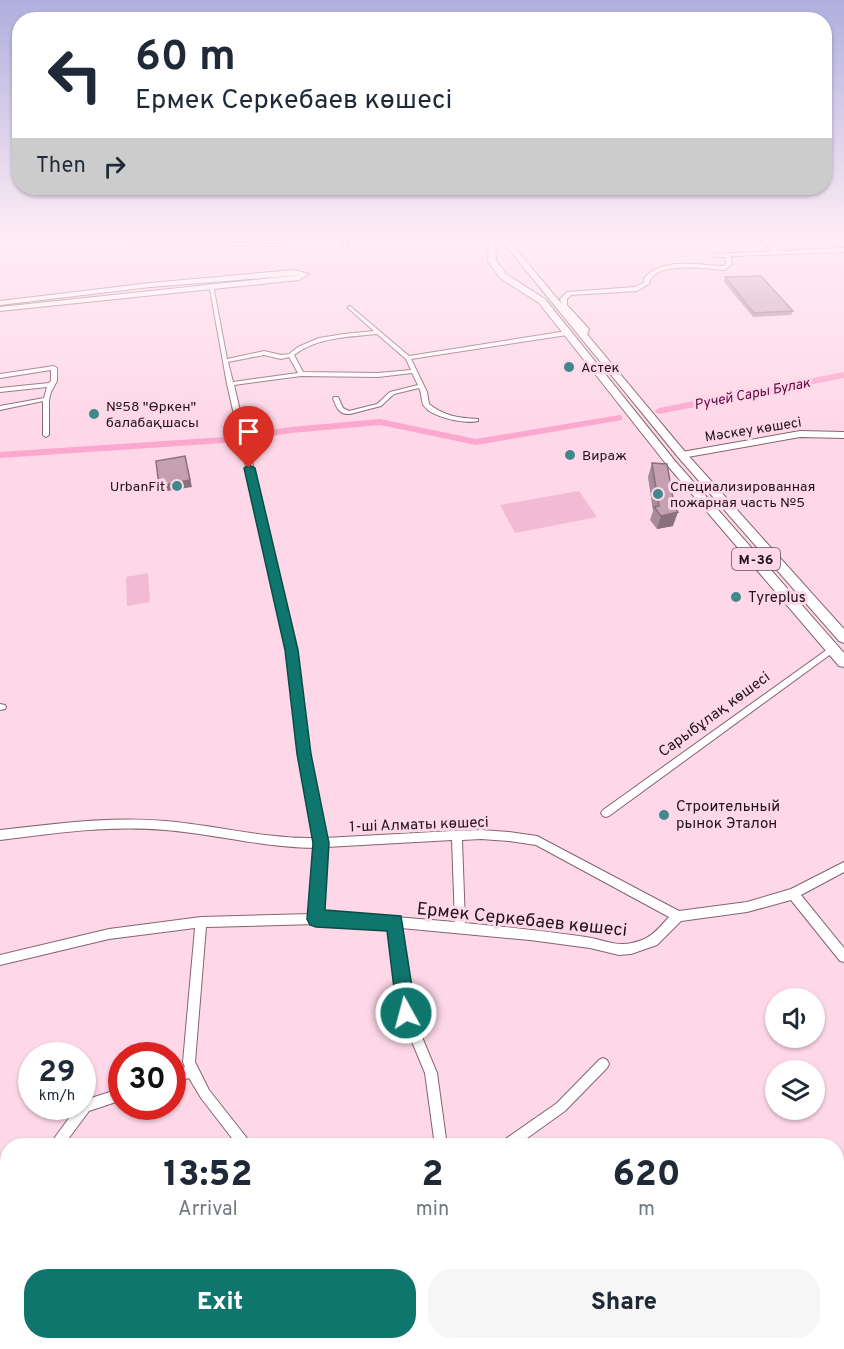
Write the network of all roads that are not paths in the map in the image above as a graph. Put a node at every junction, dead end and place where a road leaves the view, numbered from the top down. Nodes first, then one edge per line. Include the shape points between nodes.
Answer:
1 (41, 299) edge
2 (57, 299) edge
3 (214, 299) edge
4 (538, 299) edge
5 (552, 299) edge
6 (563, 299) edge
7 (1, 304) edge
8 (350, 307) dead end
9 (378, 332) junction
10 (567, 333) junction
11 (584, 334) junction
12 (291, 355) junction
13 (408, 358) junction
14 (225, 361) junction
15 (415, 371) junction
16 (301, 374) junction
17 (0, 376) edge
18 (624, 383) junction
19 (230, 384) junction
20 (50, 385) junction
21 (610, 385) junction
22 (421, 386) junction
23 (0, 390) edge
24 (336, 398) dead end
25 (46, 399) junction
26 (0, 408) edge
27 (476, 420) dead end
28 (243, 433) joint
29 (46, 435) dead end
30 (844, 435) edge
31 (244, 443) joint
32 (682, 455) junction
33 (667, 457) junction
34 (844, 638) edge
35 (838, 647) edge
36 (844, 662) edge
37 (606, 813) dead end
38 (0, 835) edge
39 (457, 837) junction
40 (321, 843) junction
41 (844, 867) edge
42 (793, 894) junction
43 (678, 916) junction
44 (316, 919) junction
45 (201, 922) junction
46 (395, 922) junction
47 (460, 929) junction
48 (844, 957) edge
49 (0, 960) edge
50 (603, 1064) dead end
51 (192, 1071) junction
52 (186, 1073) edge
53 (108, 1099) edge
54 (61, 1138) edge
55 (240, 1138) edge
56 (440, 1138) edge
57 (516, 1138) edge

1 - 7 main road
2 - 7 main road
3 - 14 street
4 - 10 main road, M-36
5 - 11 main road, M-36
6 - 11 main road via 585,329
8 - 9 street
9 - 12 street via 315,341
9 - 13 street
10 - 13 street
10 - 21 main road, M-36
11 - 18 main road, M-36
12 - 14 street via 264,353
12 - 16 street
13 - 15 street
14 - 19 street
15 - 16 street via 385,375
15 - 22 street
16 - 19 street
17 - 20 street via 54,368
18 - 21 main road
18 - 32 main road, M-36
19 - 28 street
20 - 23 street
20 - 25 street
21 - 33 main road, M-36
22 - 24 street via 392,393 379,405 348,412 340,409
22 - 27 street via 426,405 434,411 460,420
25 - 26 street
25 - 29 street
28 - 31 street
30 - 32 main road, Мәскеу көшесі via 800,434
31 - 40 street via 288,633
32 - 33 main road, Мәскеу көшесі
32 - 34 main road, M-36
33 - 35 main road, M-36
35 - 36 main road, M-36
35 - 37 street, Сарыбұлақ көшесі
38 - 40 street, 1-ші Алматы көшесі via 84,826 163,825
39 - 40 street, 1-ші Алматы көшесі
39 - 43 street, 1-ші Алматы көшесі via 521,837 537,841
39 - 47 street
40 - 44 street
41 - 42 street
42 - 43 street via 747,907
42 - 48 street
43 - 47 street, Ермек Серкебаев көшесі via 653,941 619,950 590,943
44 - 45 street, Ермек Серкебаев көшесі
44 - 46 street, Ермек Серкебаев көшесі
45 - 49 street, Ермек Серкебаев көшесі via 109,934
45 - 51 street via 189,1062
46 - 47 street, Ермек Серкебаев көшесі
46 - 56 street via 406,1013 430,1073
50 - 57 street via 561,1107
51 - 52 street
51 - 55 street
53 - 54 street via 85,1106

